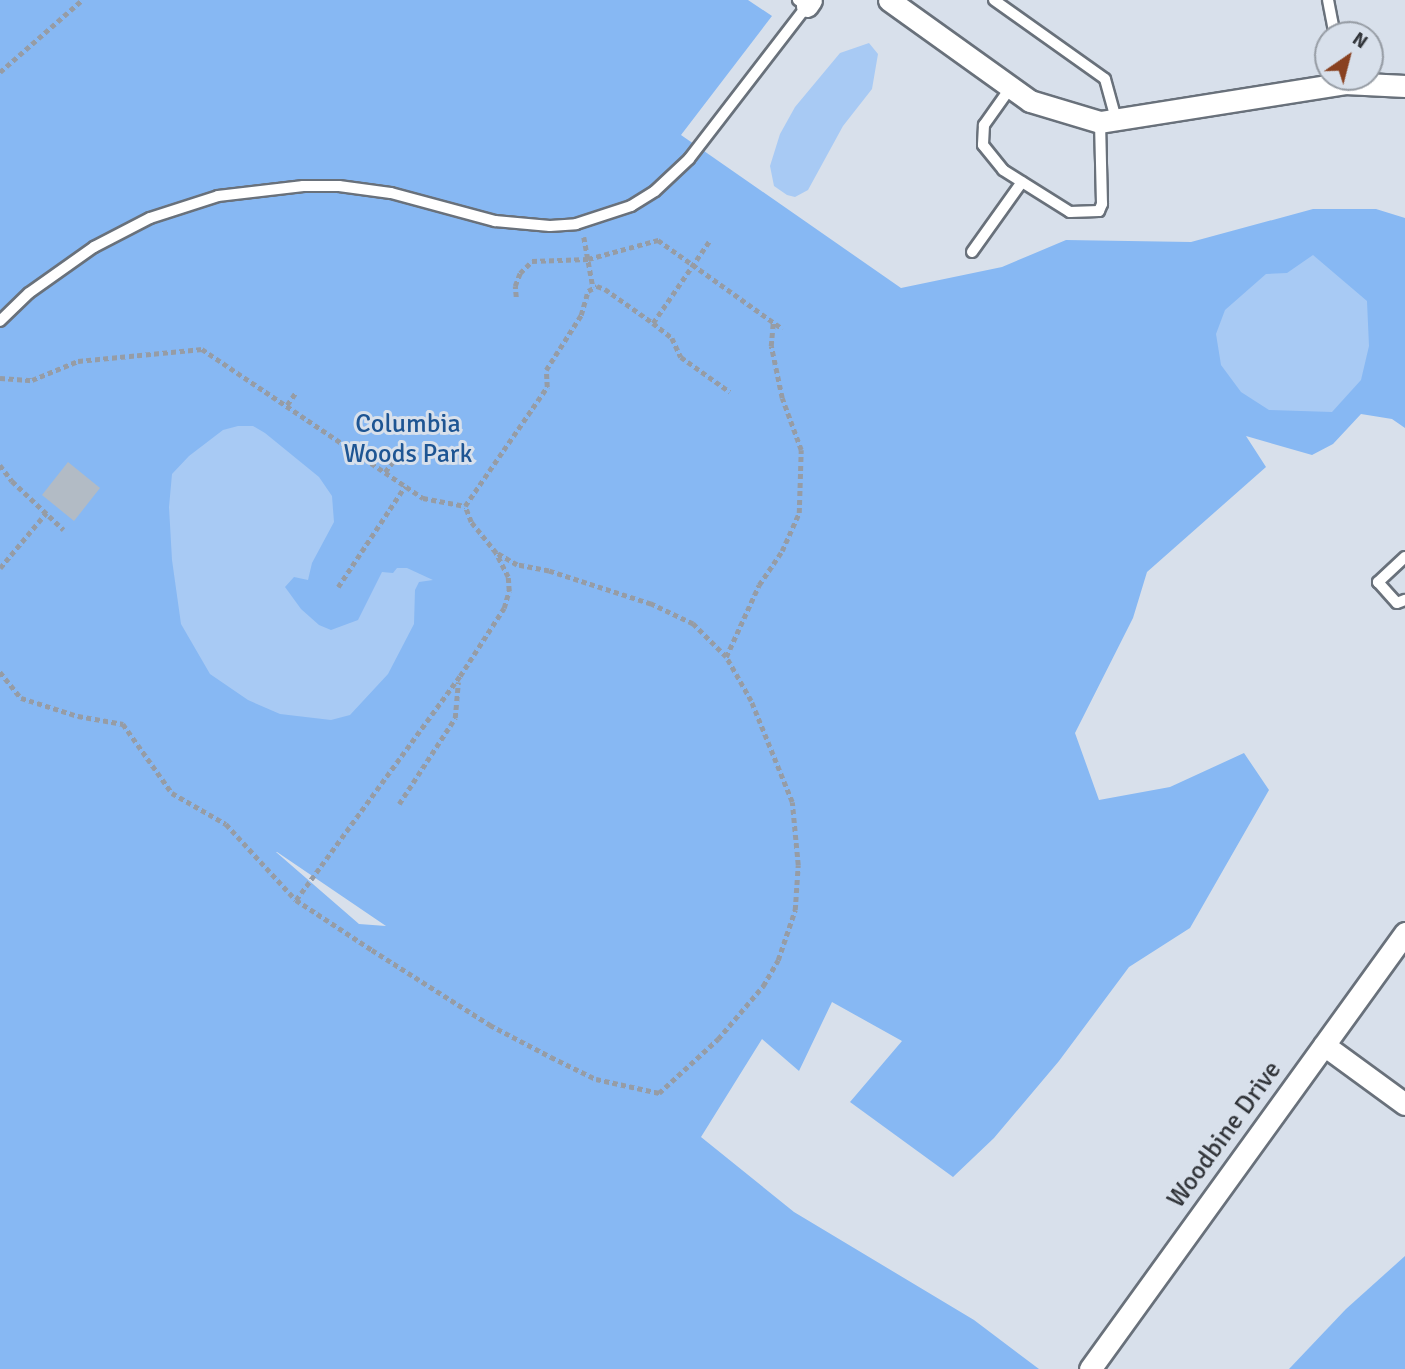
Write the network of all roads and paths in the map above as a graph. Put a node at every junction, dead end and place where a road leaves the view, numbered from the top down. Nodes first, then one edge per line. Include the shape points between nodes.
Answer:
1 (82, 0) edge
2 (889, 0) edge
3 (994, 0) edge
4 (1328, 0) edge
5 (805, 2) edge
6 (914, 9) edge
7 (1332, 21) edge
8 (0, 72) edge
9 (1384, 84) edge
10 (1314, 85) edge
11 (1405, 86) edge
12 (1011, 87) junction
13 (1108, 120) junction
14 (1022, 182) junction
15 (581, 222) junction
16 (710, 240) dead end
17 (972, 252) dead end
18 (588, 259) junction
19 (693, 265) junction
20 (593, 287) junction
21 (516, 297) dead end
22 (0, 321) edge
23 (773, 322) junction
24 (653, 323) junction
25 (783, 329) dead end
26 (0, 378) edge
27 (296, 392) dead end
28 (730, 392) dead end
29 (287, 405) junction
30 (394, 460) dead end
31 (0, 465) edge
32 (385, 472) junction
33 (405, 486) junction
34 (466, 506) junction
35 (46, 513) junction
36 (64, 530) dead end
37 (496, 553) junction
38 (1405, 557) edge
39 (0, 568) edge
40 (338, 587) dead end
41 (1405, 600) edge
42 (726, 657) junction
43 (0, 672) edge
44 (460, 676) junction
45 (398, 804) dead end
46 (296, 900) junction
47 (1405, 933) edge
48 (1324, 1045) junction
49 (1405, 1104) edge
50 (1090, 1369) edge

1 - 8 path
2 - 6 street
3 - 13 lane via 1105,79
4 - 7 lane
5 - 15 lane via 675,175 631,206
6 - 12 street
9 - 11 street
10 - 13 street
12 - 13 street via 1030,101
12 - 14 lane via 981,136 991,158
13 - 14 lane via 1099,211 1070,212
14 - 17 lane
15 - 18 path
15 - 22 lane via 526,226 391,193 339,186 228,194 150,218 94,247 29,293
16 - 19 path
18 - 19 path via 658,240
18 - 20 path
18 - 21 path via 532,261 520,273
19 - 23 path
19 - 24 path
20 - 24 path via 605,289
20 - 34 path via 575,328 546,370 547,387
23 - 25 path
23 - 42 path via 771,346 801,450 799,513
24 - 28 path via 672,338 681,356
26 - 29 path via 32,380 78,361 202,349
27 - 29 path
29 - 32 path
30 - 32 path
31 - 35 path
32 - 33 path
33 - 34 path via 431,502
33 - 40 path
34 - 37 path via 471,522
35 - 36 path
35 - 39 path
37 - 42 path via 517,565 651,604 693,624
37 - 44 path via 508,577 508,602
38 - 41 lane via 1378,582 1397,603
42 - 46 path via 751,701 792,802 798,865 795,910 778,960 763,986 718,1039 659,1093 596,1079 502,1032
43 - 46 path via 21,698 123,724 172,793 226,824
44 - 45 path via 455,718
44 - 46 path
47 - 48 street, Woodbine Drive
48 - 49 street
48 - 50 street, Woodbine Drive

